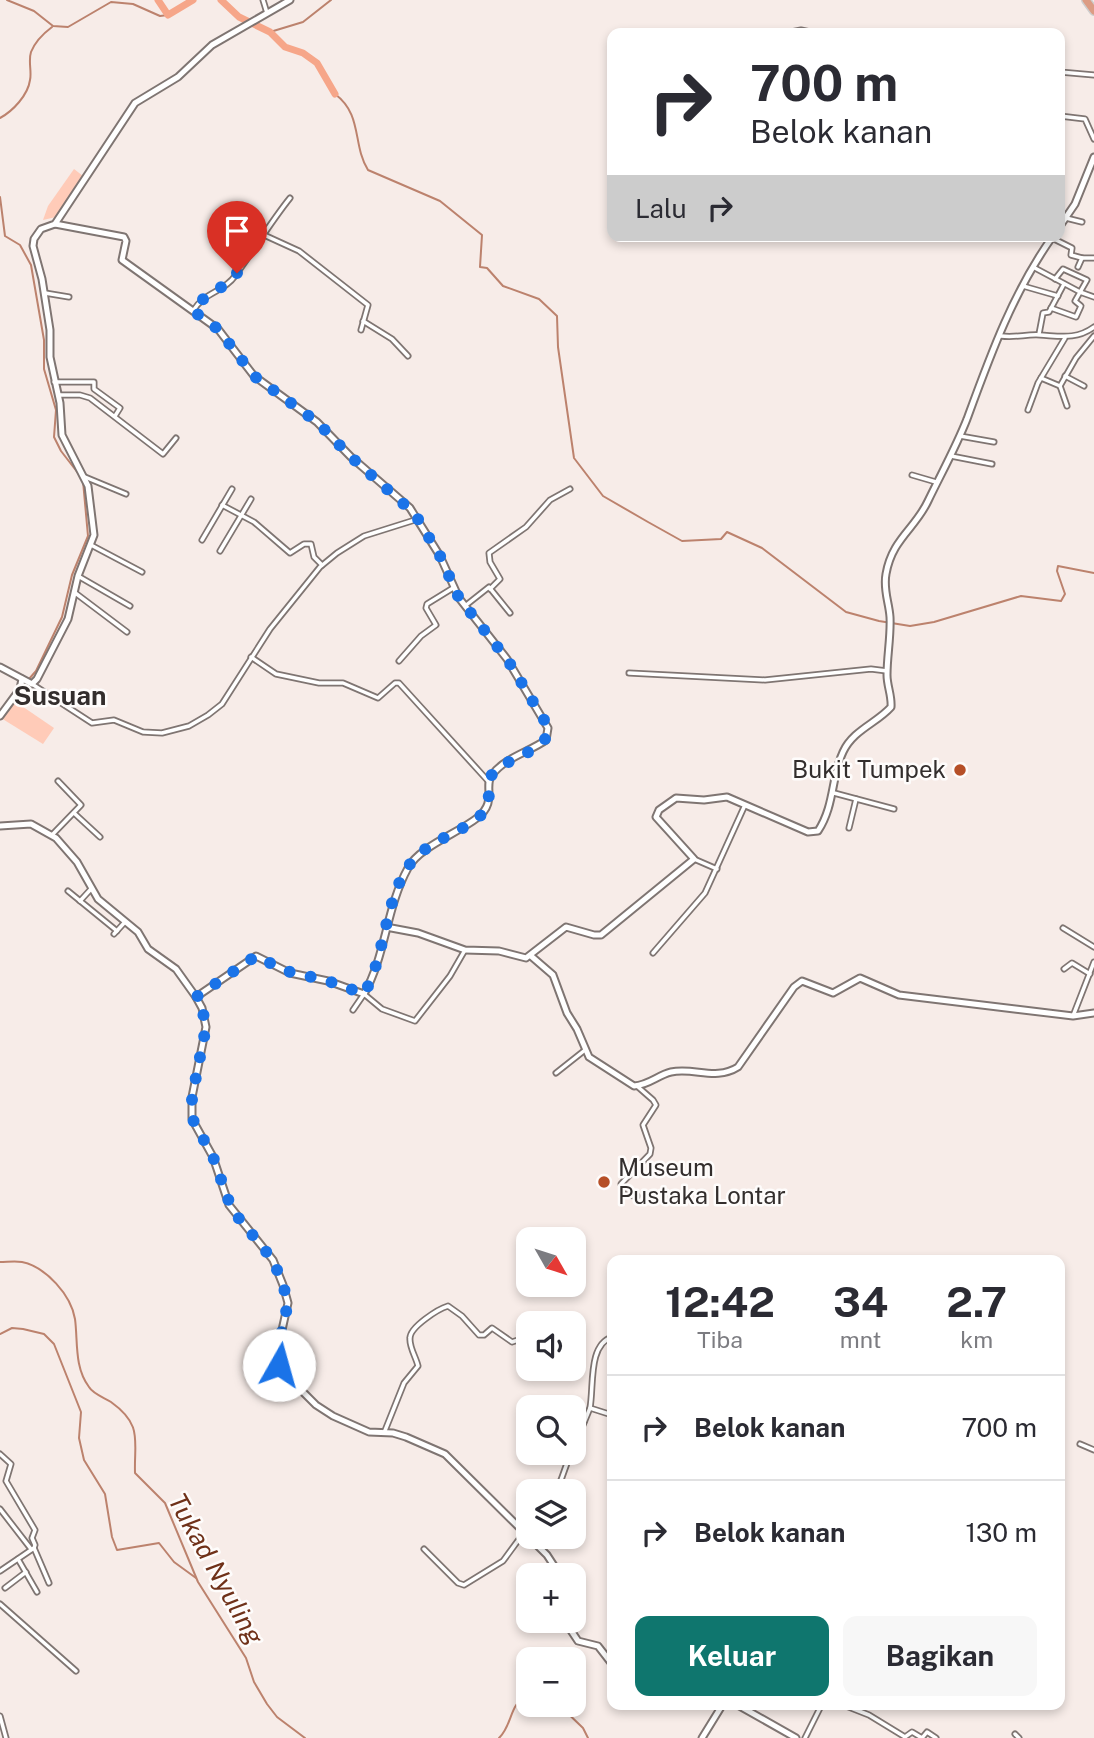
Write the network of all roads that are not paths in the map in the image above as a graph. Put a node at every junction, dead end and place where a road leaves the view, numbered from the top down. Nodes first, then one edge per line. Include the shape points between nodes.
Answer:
1 (263, 0) edge
2 (290, 0) edge
3 (1086, 0) edge
4 (1094, 11) edge
5 (264, 15) junction
6 (1065, 72) edge
7 (1094, 75) edge
8 (1065, 116) edge
9 (1094, 139) edge
10 (1094, 157) edge
11 (290, 198) dead end
12 (1066, 218) joint
13 (1082, 222) dead end
14 (55, 224) junction
15 (264, 236) junction
16 (1048, 242) edge
17 (1061, 242) edge
18 (1082, 258) junction
19 (1094, 258) edge
20 (1031, 266) junction
21 (1078, 267) dead end
22 (1055, 279) junction
23 (1064, 284) junction
24 (1022, 285) junction
25 (43, 292) junction
26 (1080, 292) junction
27 (69, 296) dead end
28 (1058, 296) junction
29 (1094, 296) edge
30 (1051, 308) junction
31 (193, 311) junction
32 (363, 321) junction
33 (1094, 327) edge
34 (361, 330) dead end
35 (1039, 334) junction
36 (1001, 335) junction
37 (1094, 336) edge
38 (1065, 338) junction
39 (408, 356) dead end
40 (1065, 376) junction
41 (1041, 378) junction
42 (54, 382) junction
43 (1060, 386) junction
44 (1084, 386) dead end
45 (59, 395) junction
46 (1067, 406) dead end
47 (1028, 410) dead end
48 (116, 415) junction
49 (960, 436) junction
50 (176, 438) dead end
51 (994, 442) dead end
52 (949, 455) junction
53 (992, 464) dead end
54 (912, 475) dead end
55 (85, 477) junction
56 (936, 482) junction
57 (232, 489) dead end
58 (570, 489) dead end
59 (126, 494) dead end
60 (251, 499) dead end
61 (222, 505) junction
62 (241, 515) junction
63 (418, 519) junction
64 (202, 540) dead end
65 (91, 545) junction
66 (220, 551) dead end
67 (322, 565) junction
68 (142, 572) dead end
69 (78, 576) junction
70 (454, 587) junction
71 (491, 589) junction
72 (74, 592) junction
73 (130, 606) dead end
74 (465, 606) junction
75 (510, 613) dead end
76 (127, 632) dead end
77 (251, 657) junction
78 (399, 661) dead end
79 (0, 667) edge
80 (887, 671) junction
81 (629, 673) dead end
82 (22, 679) junction
83 (32, 684) junction
84 (20, 689) junction
85 (0, 716) edge
86 (58, 781) dead end
87 (489, 782) junction
88 (834, 793) junction
89 (856, 799) junction
90 (745, 806) junction
91 (894, 809) dead end
92 (74, 813) junction
93 (0, 826) edge
94 (849, 828) dead end
95 (52, 835) junction
96 (100, 837) dead end
97 (694, 859) junction
98 (717, 869) junction
99 (92, 887) junction
100 (68, 891) dead end
101 (80, 901) junction
102 (125, 922) junction
103 (386, 927) junction
104 (1063, 928) dead end
105 (1094, 947) edge
106 (465, 950) junction
107 (653, 953) dead end
108 (531, 956) junction
109 (1094, 962) edge
110 (1064, 969) dead end
111 (1090, 974) junction
112 (364, 994) junction
113 (196, 997) junction
114 (353, 1010) dead end
115 (1094, 1013) edge
116 (1073, 1016) junction
117 (585, 1050) junction
118 (556, 1073) dead end
119 (637, 1086) junction
120 (637, 1196) dead end
121 (607, 1340) edge
122 (516, 1341) edge
123 (590, 1408) junction
124 (607, 1413) edge
125 (586, 1417) edge
126 (384, 1433) junction
127 (1080, 1444) dead end
128 (1094, 1450) edge
129 (0, 1454) edge
130 (0, 1509) edge
131 (516, 1520) edge
132 (516, 1544) edge
133 (32, 1549) junction
134 (424, 1549) dead end
135 (18, 1559) junction
136 (0, 1571) edge
137 (26, 1572) junction
138 (48, 1583) dead end
139 (5, 1588) dead end
140 (37, 1592) dead end
141 (0, 1604) edge
142 (573, 1633) edge
143 (607, 1658) edge
144 (76, 1671) dead end
145 (719, 1710) edge
146 (747, 1710) edge
147 (819, 1710) edge
148 (856, 1710) edge
149 (0, 1716) edge
150 (6, 1738) edge
151 (702, 1738) edge
152 (796, 1738) edge
153 (805, 1738) edge
154 (936, 1738) edge

1 - 5 street
2 - 5 street
3 - 4 highway
5 - 14 street via 205,50 178,77 135,103
6 - 7 street
8 - 9 street via 1086,118
10 - 12 street
11 - 15 street
12 - 13 street
14 - 25 street via 43,227 33,243
14 - 31 street via 124,237 122,260
15 - 31 street via 234,277 201,299
15 - 32 street via 299,251 368,304
16 - 20 street
17 - 18 street via 1072,248 1071,255
18 - 19 street
18 - 21 street
20 - 22 street
20 - 24 street
22 - 23 street
22 - 26 street via 1062,269 1086,278
23 - 26 street
23 - 28 street
24 - 28 street
24 - 36 street
25 - 27 street
25 - 42 street
26 - 29 street
26 - 30 street via 1075,301 1081,306 1076,317
28 - 30 street
30 - 35 street via 1043,313
31 - 63 street via 218,329 254,376 317,422
32 - 34 street
32 - 39 street
33 - 38 street
35 - 36 street
35 - 38 street
36 - 49 street via 986,362
37 - 40 street
38 - 41 street
40 - 43 street
40 - 44 street
41 - 43 street
41 - 47 street
42 - 45 street
42 - 48 street via 93,382 94,390 120,408
43 - 46 street
45 - 48 street via 85,396
45 - 55 street via 64,441
48 - 50 street via 163,454
49 - 51 street
49 - 52 street
52 - 53 street
52 - 56 street
54 - 56 street
55 - 59 street
55 - 65 street via 94,530
56 - 80 street via 888,564
57 - 61 street
58 - 71 street via 489,553 500,579
60 - 62 street
61 - 62 street
61 - 64 street
62 - 66 street
62 - 67 street via 290,553 311,544
63 - 67 street via 364,536
63 - 70 street
65 - 68 street
65 - 69 street
67 - 77 street
69 - 72 street
69 - 73 street
70 - 74 street
70 - 78 street via 427,604 436,625
71 - 74 street
71 - 75 street
72 - 76 street
72 - 83 street via 65,626
74 - 87 street via 507,659 548,728 545,740 500,767
77 - 83 street via 218,708 189,726 162,733 143,732 114,720 92,723
77 - 87 street via 276,674 343,683 378,698 399,683
79 - 82 street
80 - 81 street via 765,680
80 - 88 street via 890,709 866,724 843,751
82 - 83 street
82 - 84 street
83 - 84 street
84 - 85 street
86 - 92 street via 80,804
87 - 103 street via 489,801 479,817 409,865
88 - 89 street
88 - 90 street via 823,822 813,833
89 - 91 street
89 - 94 street
90 - 97 street via 727,797 680,798 657,812 658,821
90 - 98 street
92 - 95 street
92 - 96 street
93 - 95 street via 30,824
95 - 99 street
97 - 98 street
97 - 108 street via 606,932 594,935 566,927
98 - 107 street via 699,901
99 - 101 street
99 - 102 street via 98,899
100 - 101 street
101 - 102 street via 116,933
102 - 113 street via 148,949 176,969
103 - 106 street
103 - 112 street via 379,964
104 - 105 street
106 - 108 street
106 - 112 street via 415,1021 382,1009
108 - 117 street via 553,975
109 - 111 street
110 - 111 street via 1074,964
111 - 116 street
112 - 113 street via 286,971 256,956
112 - 114 street
113 - 126 street via 206,1027 192,1118 213,1157 232,1210 273,1260 283,1285 288,1303 279,1365 328,1413 369,1432
115 - 116 street
116 - 119 street via 899,995 860,978 833,993 803,981 794,987 738,1067 718,1074 673,1071
117 - 118 street
117 - 119 street
119 - 120 street via 656,1105 643,1125 650,1154 621,1184 624,1195
121 - 123 street via 596,1350
122 - 126 street via 492,1328 479,1335 448,1306 433,1312 410,1334 418,1366 404,1383
123 - 124 street
123 - 125 street
126 - 131 street via 445,1454
127 - 128 street
129 - 133 street via 11,1464 6,1481 35,1529
130 - 133 street
132 - 134 street via 503,1561 464,1585
133 - 135 street
133 - 138 street
135 - 136 street
135 - 137 street
137 - 139 street
137 - 140 street
141 - 144 street
142 - 143 street via 578,1641 598,1646
145 - 151 street
146 - 152 street
147 - 153 street
148 - 154 street via 905,1737 912,1732 922,1738 927,1732
149 - 150 street

